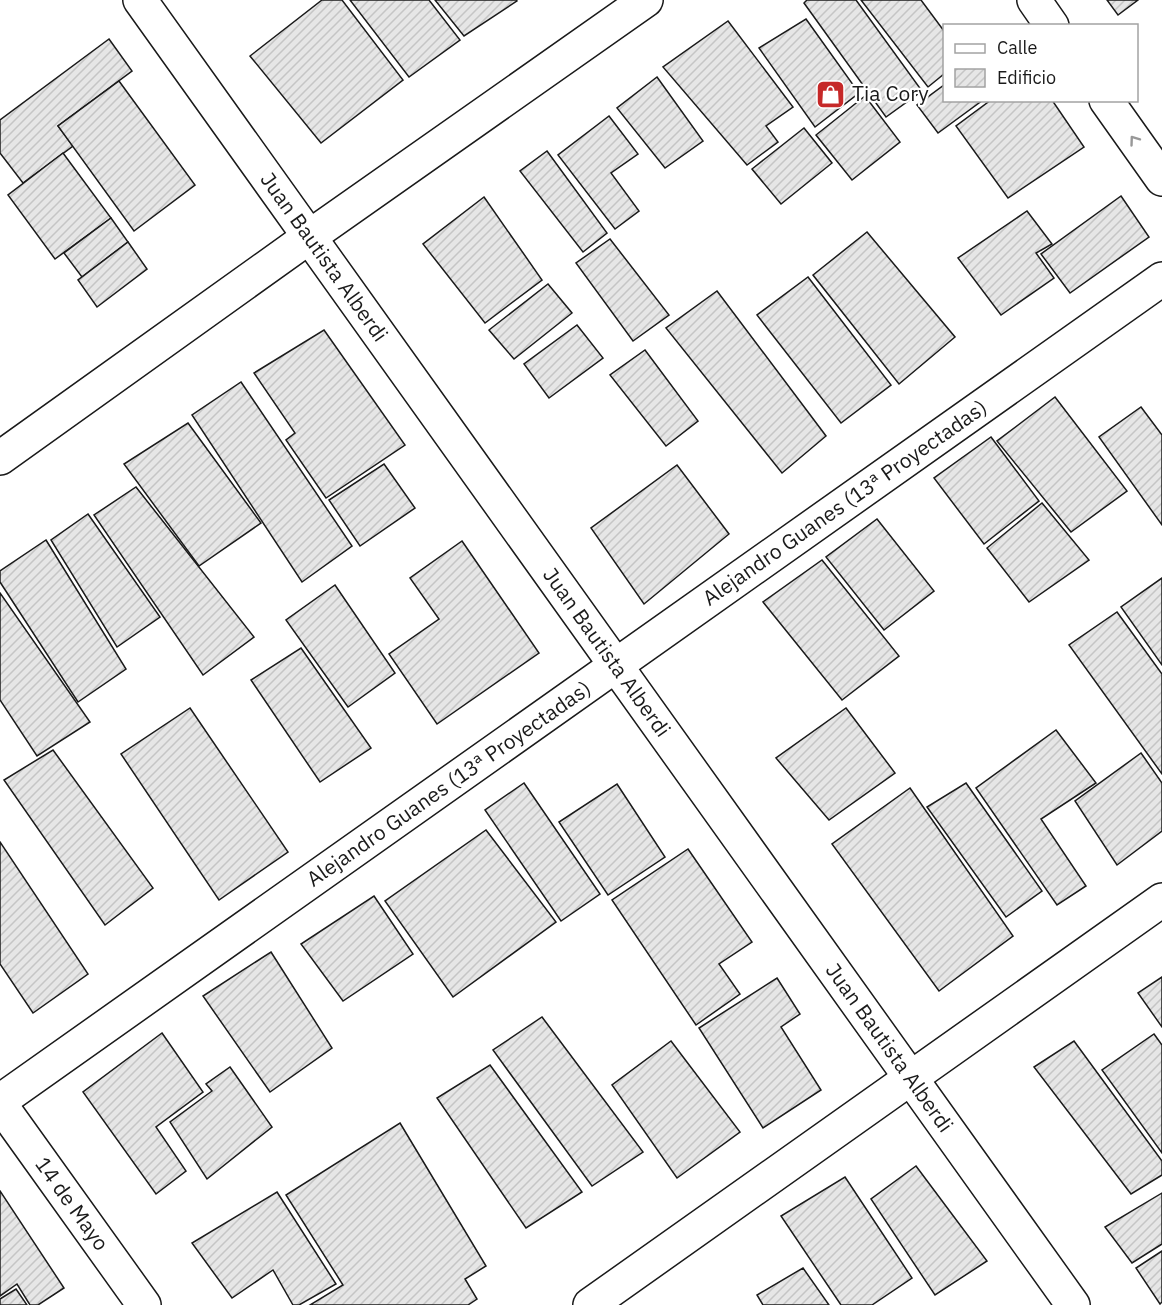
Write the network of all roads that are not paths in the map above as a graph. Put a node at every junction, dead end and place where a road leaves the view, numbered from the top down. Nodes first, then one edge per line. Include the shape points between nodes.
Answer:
1 (140, 0) edge
2 (646, 0) edge
3 (1034, 0) edge
4 (1051, 24) edge
5 (1107, 102) edge
6 (1162, 179) edge
7 (309, 237) junction
8 (1162, 279) edge
9 (0, 458) edge
10 (616, 666) junction
11 (1162, 900) edge
12 (911, 1078) junction
13 (0, 1103) edge
14 (144, 1305) edge
15 (590, 1305) edge
16 (1073, 1305) edge

1 - 7 street, Juan Bautista Alberdi
2 - 7 street
3 - 4 street
6 -> 5 street
7 - 9 street
7 - 10 street, Juan Bautista Alberdi
8 - 10 street, Alejandro Guanes (13ª Proyectadas)
10 - 12 street, Juan Bautista Alberdi
10 - 13 street, Alejandro Guanes (13ª Proyectadas)
11 - 12 street
12 - 15 street
12 - 16 street, Juan Bautista Alberdi
13 - 14 street, 14 de Mayo

